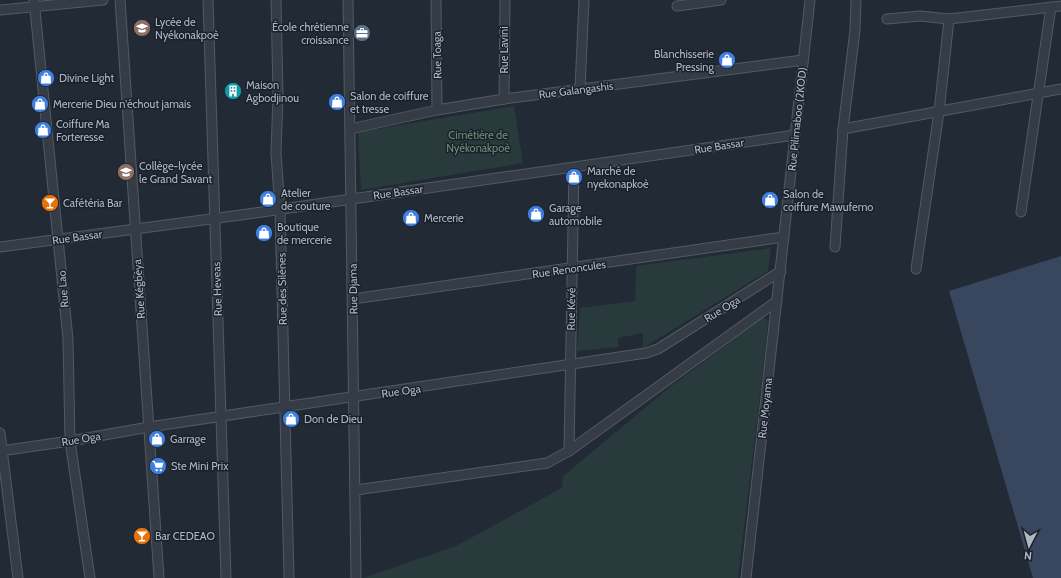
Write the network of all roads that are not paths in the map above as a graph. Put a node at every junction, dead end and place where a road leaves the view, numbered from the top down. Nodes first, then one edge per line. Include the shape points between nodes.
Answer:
1 (103, 0) edge
2 (120, 0) edge
3 (208, 0) edge
4 (276, 0) edge
5 (348, 0) edge
6 (436, 0) edge
7 (504, 0) edge
8 (584, 0) edge
9 (721, 0) edge
10 (810, 0) edge
11 (856, 0) edge
12 (35, 3) edge
13 (677, 6) dead end
14 (1061, 6) edge
15 (1050, 7) junction
16 (0, 10) edge
17 (949, 18) junction
18 (887, 19) dead end
19 (803, 60) junction
20 (580, 89) junction
21 (1061, 89) edge
22 (1038, 94) junction
23 (504, 99) junction
24 (437, 110) junction
25 (939, 112) junction
26 (350, 129) junction
27 (843, 129) junction
28 (795, 135) junction
29 (574, 168) junction
30 (351, 198) junction
31 (280, 210) junction
32 (1021, 212) dead end
33 (215, 218) junction
34 (135, 229) junction
35 (784, 237) junction
36 (58, 239) junction
37 (0, 247) edge
38 (835, 247) dead end
39 (572, 268) junction
40 (916, 269) dead end
41 (781, 271) junction
42 (353, 299) junction
43 (777, 301) junction
44 (570, 366) junction
45 (354, 398) junction
46 (285, 406) junction
47 (221, 417) junction
48 (149, 426) junction
49 (0, 433) edge
50 (70, 441) junction
51 (0, 451) edge
52 (569, 451) junction
53 (356, 490) junction
54 (18, 578) edge
55 (90, 578) edge
56 (159, 578) edge
57 (226, 578) edge
58 (289, 578) edge
59 (356, 578) edge
60 (746, 578) edge

1 - 12 street
2 - 34 street, Rue Kégbéya
3 - 33 street, Rue Heveas
4 - 31 street, Rue des Silènes via 276,153
5 - 26 street, Rue Djama
6 - 24 street, Rue Toaga
7 - 23 street, Rue Lavini
8 - 20 street
9 - 13 street
10 - 19 street, Rue Pilimaboo (2KOD)
11 - 27 street via 855,30
12 - 16 street
12 - 36 street, Rue Lao
14 - 15 street
15 - 17 street
15 - 22 street
17 - 18 street via 920,16
17 - 25 street
19 - 20 street, Rue Galangashis
19 - 28 street, Rue Pilimaboo (2KOD)
20 - 23 street, Rue Galangashis
21 - 22 street
22 - 25 street
22 - 32 street
23 - 24 street, Rue Galangashis
24 - 26 street, Rue Galangashis
25 - 27 street
25 - 40 street
26 - 30 street, Rue Djama
27 - 38 street
28 - 29 street, Rue Bassar
28 - 35 street, Rue Pilimaboo (2KOD)
29 - 30 street, Rue Bassar
29 - 39 street, Rue Kévé
30 - 31 street, Rue Bassar
30 - 42 street, Rue Djama
31 - 33 street, Rue Bassar
31 - 46 street, Rue des Silènes
33 - 34 street, Rue Bassar
33 - 47 street, Rue Heveas
34 - 36 street, Rue Bassar
34 - 48 street, Rue Kégbéya
35 - 39 street, Rue Renoncules
35 - 41 street, Rue Moyama
36 - 37 street, Rue Bassar
36 - 50 street, Rue Lao via 68,339
39 - 42 street, Rue Renoncules
39 - 44 street, Rue Kévé
41 - 43 street, Rue Moyama
41 - 44 street, Rue Oga via 658,350
42 - 45 street, Rue Djama
43 - 52 street
43 - 60 street, Rue Moyama
44 - 45 street, Rue Oga
44 - 52 street, Rue Kévé
45 - 46 street, Rue Oga
45 - 53 street, Rue Djama
46 - 47 street, Rue Oga
46 - 58 street, Rue des Silènes
47 - 48 street, Rue Oga
47 - 57 street, Rue Heveas
48 - 50 street, Rue Oga
48 - 56 street, Rue Kégbéya
49 - 51 street
50 - 51 street, Rue Oga
50 - 55 street, Rue Lao
51 - 54 street
52 - 53 street via 542,464
53 - 59 street, Rue Djama

